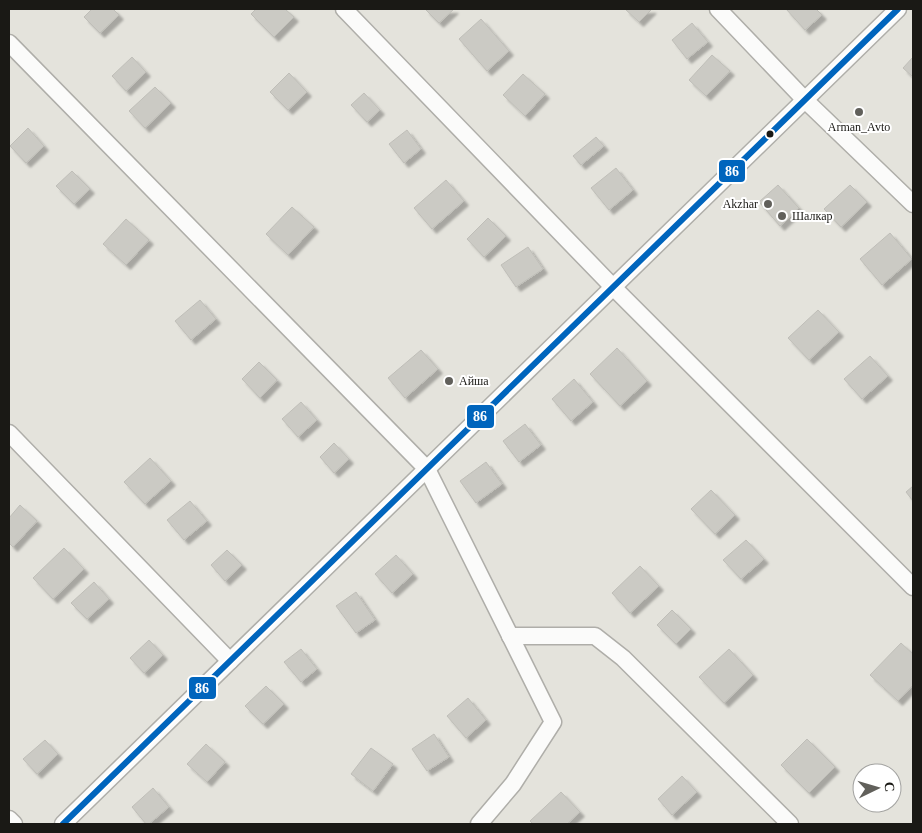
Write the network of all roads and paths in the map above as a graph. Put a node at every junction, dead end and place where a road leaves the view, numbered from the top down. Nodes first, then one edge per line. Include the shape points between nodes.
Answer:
1 (344, 9) edge
2 (718, 9) edge
3 (898, 9) edge
4 (9, 43) edge
5 (805, 100) junction
6 (913, 204) edge
7 (614, 287) junction
8 (9, 432) edge
9 (426, 469) junction
10 (913, 587) edge
11 (510, 636) junction
12 (230, 661) junction
13 (9, 819) edge
14 (14, 824) edge
15 (63, 824) edge
16 (479, 824) edge
17 (790, 824) edge

1 - 7 street
2 - 5 street
3 - 5 street
4 - 9 street
5 - 6 street
5 - 7 street
7 - 9 street
7 - 10 street
8 - 12 street
9 - 11 street
9 - 12 street
11 - 16 street via 553,722 513,784
11 - 17 street via 595,636 623,658
12 - 15 street
13 - 14 street

